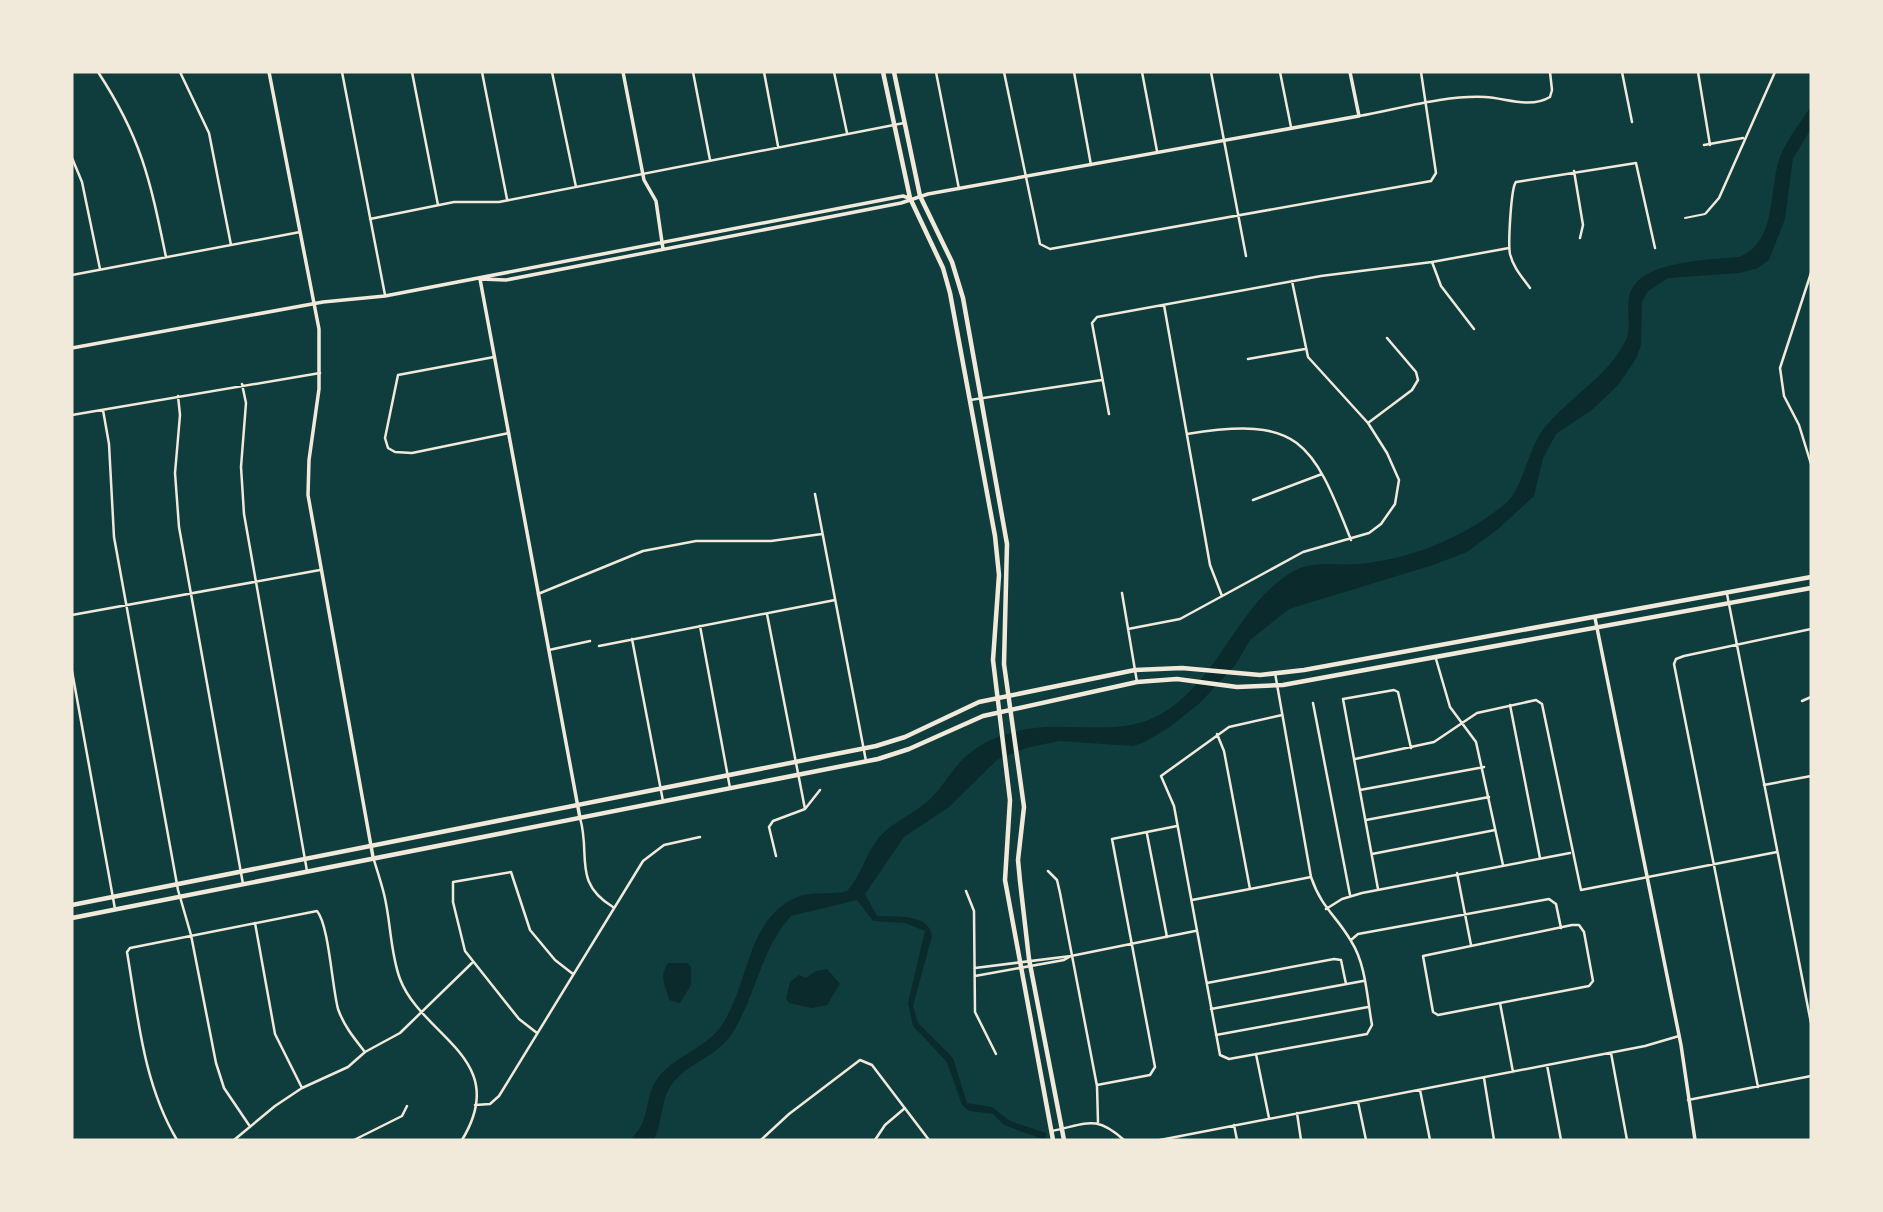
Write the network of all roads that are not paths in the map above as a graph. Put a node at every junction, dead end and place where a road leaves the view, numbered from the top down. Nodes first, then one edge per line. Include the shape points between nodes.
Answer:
1 (98, 72) edge
2 (180, 72) edge
3 (269, 72) edge
4 (342, 72) edge
5 (412, 72) edge
6 (482, 72) edge
7 (552, 72) edge
8 (622, 72) edge
9 (693, 72) edge
10 (764, 72) edge
11 (834, 72) edge
12 (883, 72) edge
13 (894, 72) edge
14 (936, 72) edge
15 (1004, 72) edge
16 (1074, 72) edge
17 (1142, 72) edge
18 (1211, 72) edge
19 (1280, 72) edge
20 (1350, 72) edge
21 (1421, 72) edge
22 (1550, 72) edge
23 (1622, 72) edge
24 (1698, 72) edge
25 (1774, 72) edge
26 (1426, 104) junction
27 (1359, 116) junction
28 (1632, 122) dead end
29 (904, 123) junction
30 (893, 125) junction
31 (1291, 129) junction
32 (846, 133) junction
33 (1743, 138) junction
34 (1224, 141) junction
35 (1704, 145) dead end
36 (1710, 145) junction
37 (778, 146) junction
38 (1157, 153) junction
39 (72, 158) edge
40 (710, 160) junction
41 (1091, 165) junction
42 (1574, 171) junction
43 (643, 173) junction
44 (1025, 177) junction
45 (576, 187) junction
46 (959, 188) junction
47 (920, 196) junction
48 (910, 198) junction
49 (508, 200) junction
50 (438, 205) junction
51 (1706, 214) joint
52 (1238, 215) junction
53 (789, 218) junction
54 (1685, 218) dead end
55 (370, 219) junction
56 (776, 220) junction
57 (791, 225) junction
58 (777, 227) junction
59 (300, 232) junction
60 (1580, 238) dead end
61 (662, 242) junction
62 (232, 246) junction
63 (1509, 248) junction
64 (1655, 248) dead end
65 (663, 249) junction
66 (948, 255) junction
67 (1245, 256) dead end
68 (166, 257) junction
69 (939, 257) junction
70 (1432, 262) junction
71 (100, 270) junction
72 (1811, 273) edge
73 (72, 275) edge
74 (480, 279) junction
75 (1292, 281) junction
76 (1530, 288) dead end
77 (385, 296) junction
78 (315, 304) junction
79 (1164, 304) junction
80 (967, 316) junction
81 (956, 318) junction
82 (1474, 329) dead end
83 (1387, 338) dead end
84 (72, 348) edge
85 (1305, 349) junction
86 (494, 357) junction
87 (1248, 359) dead end
88 (320, 373) junction
89 (1102, 380) junction
90 (242, 384) junction
91 (178, 396) junction
92 (981, 398) junction
93 (970, 400) junction
94 (103, 410) junction
95 (1109, 414) dead end
96 (72, 415) edge
97 (1368, 423) junction
98 (509, 433) junction
99 (1187, 434) junction
100 (1811, 464) edge
101 (1322, 474) junction
102 (815, 494) dead end
103 (1253, 500) dead end
104 (999, 502) junction
105 (989, 503) junction
106 (822, 534) junction
107 (1351, 540) junction
108 (320, 570) junction
109 (1811, 577) edge
110 (254, 582) junction
111 (1811, 589) edge
112 (191, 593) junction
113 (1122, 593) dead end
114 (538, 594) junction
115 (1727, 594) junction
116 (1222, 596) junction
117 (835, 600) junction
118 (126, 605) junction
119 (1729, 605) junction
120 (996, 612) junction
121 (767, 614) junction
122 (1006, 614) junction
123 (72, 615) edge
124 (1595, 618) junction
125 (1553, 625) junction
126 (700, 626) junction
127 (1128, 629) junction
128 (1598, 629) junction
129 (1811, 629) edge
130 (1555, 637) junction
131 (632, 639) junction
132 (590, 641) dead end
133 (1736, 645) junction
134 (599, 646) dead end
135 (1434, 646) junction
136 (548, 650) junction
137 (1436, 659) junction
138 (1135, 670) junction
139 (72, 671) edge
140 (1275, 673) junction
141 (1237, 674) junction
142 (1137, 682) junction
143 (1276, 685) junction
144 (1237, 687) junction
145 (74, 692) edge
146 (1007, 695) junction
147 (997, 697) junction
148 (1811, 697) edge
149 (1801, 701) dead end
150 (1313, 703) dead end
151 (1510, 705) junction
152 (1010, 709) junction
153 (1000, 712) junction
154 (1282, 715) junction
155 (1461, 722) junction
156 (1217, 734) junction
157 (1411, 748) junction
158 (863, 749) junction
159 (1355, 759) junction
160 (866, 761) junction
161 (796, 762) junction
162 (1484, 766) junction
163 (798, 775) junction
164 (728, 776) junction
165 (1811, 776) edge
166 (1764, 785) junction
167 (730, 788) junction
168 (660, 789) junction
169 (820, 790) dead end
170 (1360, 790) junction
171 (1489, 797) junction
172 (663, 802) junction
173 (577, 805) junction
174 (805, 809) junction
175 (580, 818) junction
176 (1366, 820) junction
177 (486, 823) junction
178 (1177, 826) junction
179 (1495, 830) junction
180 (1147, 832) junction
181 (488, 835) junction
182 (699, 837) dead end
183 (371, 845) junction
184 (1777, 852) junction
185 (1571, 853) junction
186 (1372, 854) junction
187 (776, 856) dead end
188 (304, 858) junction
189 (373, 858) junction
190 (1541, 858) junction
191 (1503, 865) junction
192 (1713, 866) junction
193 (307, 871) junction
194 (1048, 871) dead end
195 (241, 872) junction
196 (1457, 873) junction
197 (1311, 877) junction
198 (1647, 878) junction
199 (177, 884) junction
200 (243, 885) junction
201 (1250, 889) junction
202 (1378, 889) junction
203 (966, 891) dead end
204 (1350, 895) junction
205 (113, 897) junction
206 (179, 897) junction
207 (1191, 901) junction
208 (72, 905) edge
209 (613, 908) junction
210 (115, 909) junction
211 (1326, 909) junction
212 (1464, 914) junction
213 (72, 918) edge
214 (255, 923) junction
215 (1561, 928) junction
216 (1196, 931) junction
217 (191, 935) junction
218 (1167, 937) junction
219 (1351, 940) junction
220 (1132, 944) junction
221 (1471, 945) junction
222 (1071, 956) junction
223 (1029, 959) junction
224 (1019, 961) junction
225 (472, 963) junction
226 (1031, 967) junction
227 (975, 968) junction
228 (1020, 969) junction
229 (573, 974) junction
230 (975, 976) junction
231 (1364, 981) junction
232 (1206, 984) junction
233 (1346, 984) junction
234 (1500, 1003) junction
235 (1369, 1006) junction
236 (1211, 1009) junction
237 (1810, 1011) edge
238 (421, 1012) junction
239 (1811, 1024) edge
240 (537, 1033) junction
241 (1216, 1035) junction
242 (1679, 1036) junction
243 (365, 1052) junction
244 (1611, 1053) junction
245 (996, 1054) dead end
246 (1256, 1054) junction
247 (1547, 1065) junction
248 (1513, 1072) junction
249 (1811, 1076) edge
250 (1484, 1078) junction
251 (1097, 1085) junction
252 (1758, 1087) junction
253 (302, 1088) junction
254 (1420, 1090) junction
255 (1688, 1100) junction
256 (1359, 1102) junction
257 (475, 1105) junction
258 (407, 1106) dead end
259 (905, 1108) junction
260 (1297, 1113) junction
261 (1269, 1118) junction
262 (1098, 1122) junction
263 (249, 1125) junction
264 (1234, 1125) junction
265 (1062, 1129) junction
266 (1052, 1131) junction
267 (177, 1140) edge
268 (234, 1140) edge
269 (354, 1140) edge
270 (462, 1140) edge
271 (761, 1140) edge
272 (875, 1140) edge
273 (929, 1140) edge
274 (1053, 1140) edge
275 (1064, 1140) edge
276 (1124, 1140) edge
277 (1160, 1140) edge
278 (1237, 1140) edge
279 (1301, 1140) edge
280 (1366, 1140) edge
281 (1430, 1140) edge
282 (1494, 1140) edge
283 (1561, 1140) edge
284 (1627, 1140) edge
285 (1695, 1140) edge

1 - 68 street via 142,151
2 - 62 street via 209,133
3 - 59 street
4 - 55 street
5 - 50 street
6 - 49 street
7 - 45 street
8 - 43 street
9 - 40 street
10 - 37 street
11 - 32 street
12 - 30 main road
13 - 29 main road
14 - 46 street
15 - 44 street
16 - 41 street
17 - 38 street
18 - 34 street
19 - 31 street
20 - 27 street
21 - 26 street
22 - 26 street via 1550,97 1514,102 1465,97
23 - 28 street
24 - 36 street
25 - 33 street
26 - 27 street
26 - 52 street via 1435,178
27 - 31 street
29 - 30 street
29 - 47 main road
30 - 32 street
30 - 48 main road
31 - 34 street
32 - 37 street
33 - 36 street
33 - 51 street via 1719,198
34 - 38 street
34 - 52 street
35 - 36 street
37 - 40 street
38 - 41 street
39 - 71 street via 82,182
40 - 43 street
41 - 44 street
42 - 60 street via 1583,225
42 - 63 street via 1516,182
42 - 64 street via 1636,163
43 - 45 street
43 - 61 street via 656,201
44 - 46 street
44 - 52 street via 1039,239 1045,247
45 - 49 street
46 - 47 street
47 - 48 street
47 - 66 main road
48 - 53 street
48 - 57 street
48 - 69 main road
49 - 50 street
50 - 55 street
51 - 54 lane
52 - 67 street
53 - 56 street
53 - 57 street
55 - 77 street
56 - 58 street
56 - 61 street
57 - 58 street
58 - 65 street
59 - 62 street
59 - 78 street
61 - 65 street
61 - 74 street
62 - 68 street
63 - 70 street
63 - 76 street via 1517,271
65 - 74 street via 506,280
66 - 69 main road
66 - 80 main road
68 - 71 street
69 - 81 main road
70 - 75 street
70 - 82 street via 1441,286
71 - 73 street
72 - 100 street via 1780,368 1784,396
74 - 77 street
74 - 86 street
75 - 79 street
75 - 85 street
77 - 78 street
78 - 84 street
78 - 88 street
79 - 89 street via 1093,319
79 - 99 street
80 - 81 main road
80 - 92 main road
81 - 93 main road
83 - 97 street via 1418,380 1412,390
85 - 87 street
85 - 97 street via 1315,367
86 - 98 street
86 - 98 street via 398,375 385,438 388,448 405,453
88 - 90 street
88 - 108 street via 308,495
89 - 92 street
89 - 95 street
90 - 91 street
90 - 110 street via 246,403 242,494
91 - 94 street
91 - 112 street via 175,492
92 - 93 street
92 - 104 main road
93 - 105 main road
94 - 96 street
94 - 118 street via 112,527
97 - 107 street via 1395,468 1399,490 1381,524
98 - 114 street
99 - 101 street via 1219,429 1275,430 1306,451
99 - 116 street via 1210,565
101 - 103 street
101 - 107 street
102 - 106 street
104 - 105 main road
104 - 122 main road via 1008,556
105 - 120 main road via 998,564
106 - 114 street via 775,541 696,541 643,551
106 - 117 street
107 - 116 street via 1303,552
108 - 110 street
108 - 183 street
109 - 115 main road
110 - 112 street
110 - 188 street
111 - 119 main road
112 - 118 street
112 - 195 street
113 - 127 street
114 - 136 street
115 - 119 street
115 - 124 main road
116 - 127 street via 1180,618
117 - 121 street
117 - 158 street
118 - 123 street
118 - 199 street
119 - 128 main road
119 - 133 street
120 - 122 main road
120 - 147 main road
121 - 126 street
121 - 161 street
122 - 146 main road
124 - 125 main road
124 - 128 street
125 - 130 main road
125 - 135 main road
126 - 131 street
126 - 164 street
127 - 138 street
128 - 130 main road
128 - 198 street
129 - 133 street
130 - 137 main road
131 - 134 street
131 - 168 street
132 - 136 street
133 - 166 street
133 - 192 street via 1675,659
135 - 137 main road
135 - 140 main road
136 - 173 street
137 - 143 main road
137 - 155 street via 1446,696
138 - 141 main road via 1182,668
138 - 142 street
138 - 146 main road
139 - 145 street
140 - 141 main road
140 - 143 street
141 - 144 main road
142 - 144 main road via 1182,680
142 - 152 main road
143 - 144 main road
143 - 154 street
145 - 205 street
146 - 147 main road
146 - 152 main road
147 - 153 main road
147 - 158 main road via 966,706 892,742
148 - 149 street
150 - 204 street
151 - 155 street
151 - 185 street via 1536,700 1542,704
151 - 190 street
152 - 153 main road
152 - 223 main road via 1024,807 1018,860
153 - 160 main road via 894,755
153 - 224 main road via 1010,800 1005,880
154 - 156 street
154 - 197 street
155 - 157 street via 1434,742
155 - 162 street via 1476,742
156 - 178 street via 1161,776
156 - 201 street
157 - 159 street
157 - 159 street via 1398,692 1343,699
158 - 160 street
158 - 161 main road
159 - 170 street
160 - 163 main road
161 - 163 street
161 - 164 main road
162 - 170 street
162 - 171 street
163 - 167 main road
163 - 174 street
164 - 167 street
164 - 168 main road
165 - 166 street
166 - 184 street
167 - 172 main road
168 - 172 street
168 - 173 main road
169 - 174 street
170 - 176 street
171 - 176 street
171 - 179 street
172 - 175 main road
173 - 175 street
173 - 177 main road
174 - 187 street via 773,821 769,827
175 - 181 main road
175 - 209 street via 582,862 589,884
176 - 186 street
177 - 181 main road
177 - 183 main road
178 - 180 street
178 - 207 street
179 - 186 street
179 - 191 street
180 - 218 street
180 - 220 street via 1112,839
181 - 189 main road
182 - 209 street via 654,851
183 - 188 main road
183 - 189 street
184 - 192 street
184 - 237 street
185 - 190 street
185 - 198 street via 1581,890
186 - 202 street
188 - 193 street
188 - 195 main road
189 - 193 main road
189 - 238 street via 397,970
190 - 191 street
191 - 196 street
192 - 198 street
192 - 252 street
193 - 200 main road
194 - 222 street via 1057,880
195 - 199 main road
195 - 200 street
196 - 202 street
196 - 212 street
197 - 201 street
197 - 211 street
198 - 242 street
199 - 205 main road
199 - 206 street
200 - 206 main road
201 - 207 street
202 - 204 street
203 - 227 street via 974,911
204 - 211 street
205 - 208 main road
205 - 210 street
206 - 210 main road
206 - 217 street
207 - 216 street
209 - 229 street
210 - 213 main road
211 - 219 street
212 - 215 street via 1549,899 1556,904
212 - 219 street via 1358,934
212 - 221 street
214 - 217 street
214 - 243 street via 317,911 338,1009 346,1029
214 - 253 street via 275,1034
215 - 221 street
215 - 234 street via 1581,926 1593,983
216 - 218 street
216 - 232 street
217 - 263 street via 216,1063 224,1088
217 - 267 street via 127,952 154,1091
218 - 220 street
219 - 231 street
220 - 222 street
220 - 251 street via 1154,1072
221 - 234 street via 1423,956 1430,1007 1438,1015
222 - 223 street
222 - 226 street
222 - 251 street
223 - 224 street
223 - 226 main road
224 - 227 street
224 - 228 main road
225 - 229 street via 459,934 450,886 511,873 530,930
225 - 238 street
225 - 240 street via 519,1019
226 - 228 street
226 - 265 main road
227 - 230 street
228 - 230 street
228 - 266 main road
229 - 240 street
230 - 245 street via 975,1012
231 - 233 street
231 - 235 street
232 - 233 street via 1334,959 1341,960
232 - 236 street
233 - 236 street
234 - 248 street
235 - 241 street
235 - 246 street via 1372,1025 1367,1034
236 - 241 street
237 - 239 street
238 - 243 street via 400,1033
238 - 257 street via 466,1060
240 - 257 street via 499,1096 490,1104
241 - 246 street via 1224,1058
242 - 244 street
242 - 255 street
243 - 253 street via 348,1067
244 - 247 street
244 - 284 street
246 - 261 street
247 - 248 street
247 - 283 street
248 - 250 street
249 - 252 street
250 - 254 street
250 - 282 street
251 - 262 street
252 - 255 street
253 - 263 street
254 - 256 street
254 - 281 street
255 - 285 street
256 - 260 street
256 - 280 street
257 - 270 street
258 - 269 street via 402,1116
259 - 271 street via 865,1060 798,1107
259 - 272 street
259 - 273 street
260 - 261 street
260 - 279 street
261 - 264 street
262 - 265 street
262 - 276 street
263 - 268 street
264 - 277 street
264 - 278 street
265 - 266 street
265 - 275 main road
266 - 274 main road

